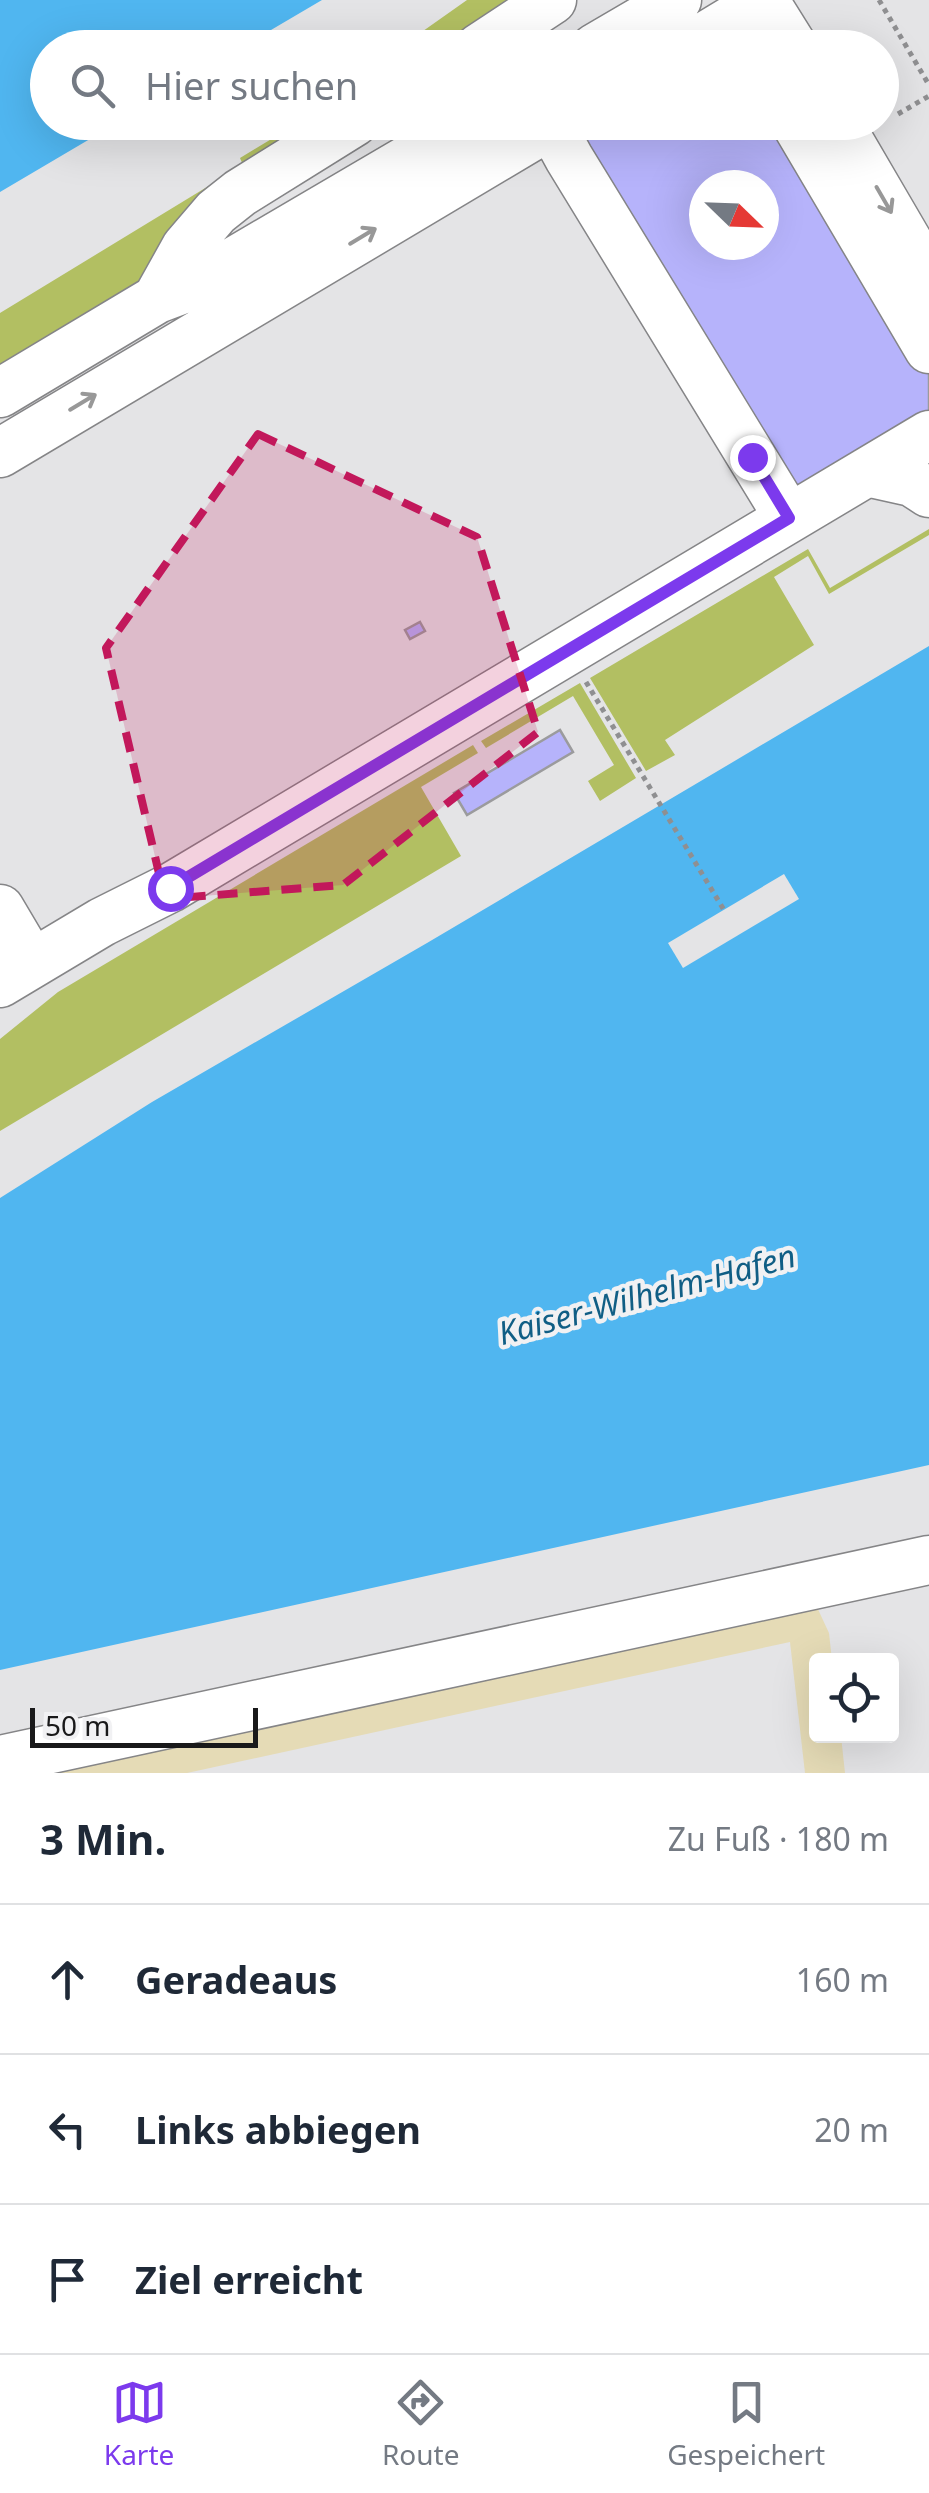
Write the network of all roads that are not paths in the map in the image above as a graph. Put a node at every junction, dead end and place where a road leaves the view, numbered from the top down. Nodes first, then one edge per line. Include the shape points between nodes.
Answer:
1 (676, 0) edge
2 (700, 0) edge
3 (764, 0) edge
4 (625, 30) edge
5 (658, 30) edge
6 (717, 30) edge
7 (740, 30) edge
8 (783, 30) edge
9 (326, 140) edge
10 (366, 140) edge
11 (397, 140) edge
12 (441, 140) edge
13 (526, 140) edge
14 (563, 140) edge
15 (806, 140) edge
16 (848, 140) edge
17 (172, 272) junction
18 (929, 278) edge
19 (929, 349) edge
20 (0, 393) edge
21 (929, 436) edge
22 (0, 452) edge
23 (867, 472) junction
24 (929, 494) edge
25 (789, 518) junction
26 (0, 909) edge
27 (16, 973) edge
28 (929, 1560) edge
29 (0, 1760) edge

1 - 4 lane
2 - 5 lane
3 - 8 lane
6 - 7 lane via 734,20
9 - 17 lane via 216,212
10 - 17 lane
11 - 17 lane
12 - 17 lane via 194,285
22 -> 13 lane
14 - 25 lane
15 - 19 lane
16 -> 18 lane
17 - 20 lane
21 - 23 lane
23 - 24 lane via 912,482
23 - 25 lane
25 - 27 lane
26 - 27 lane
28 - 29 lane

